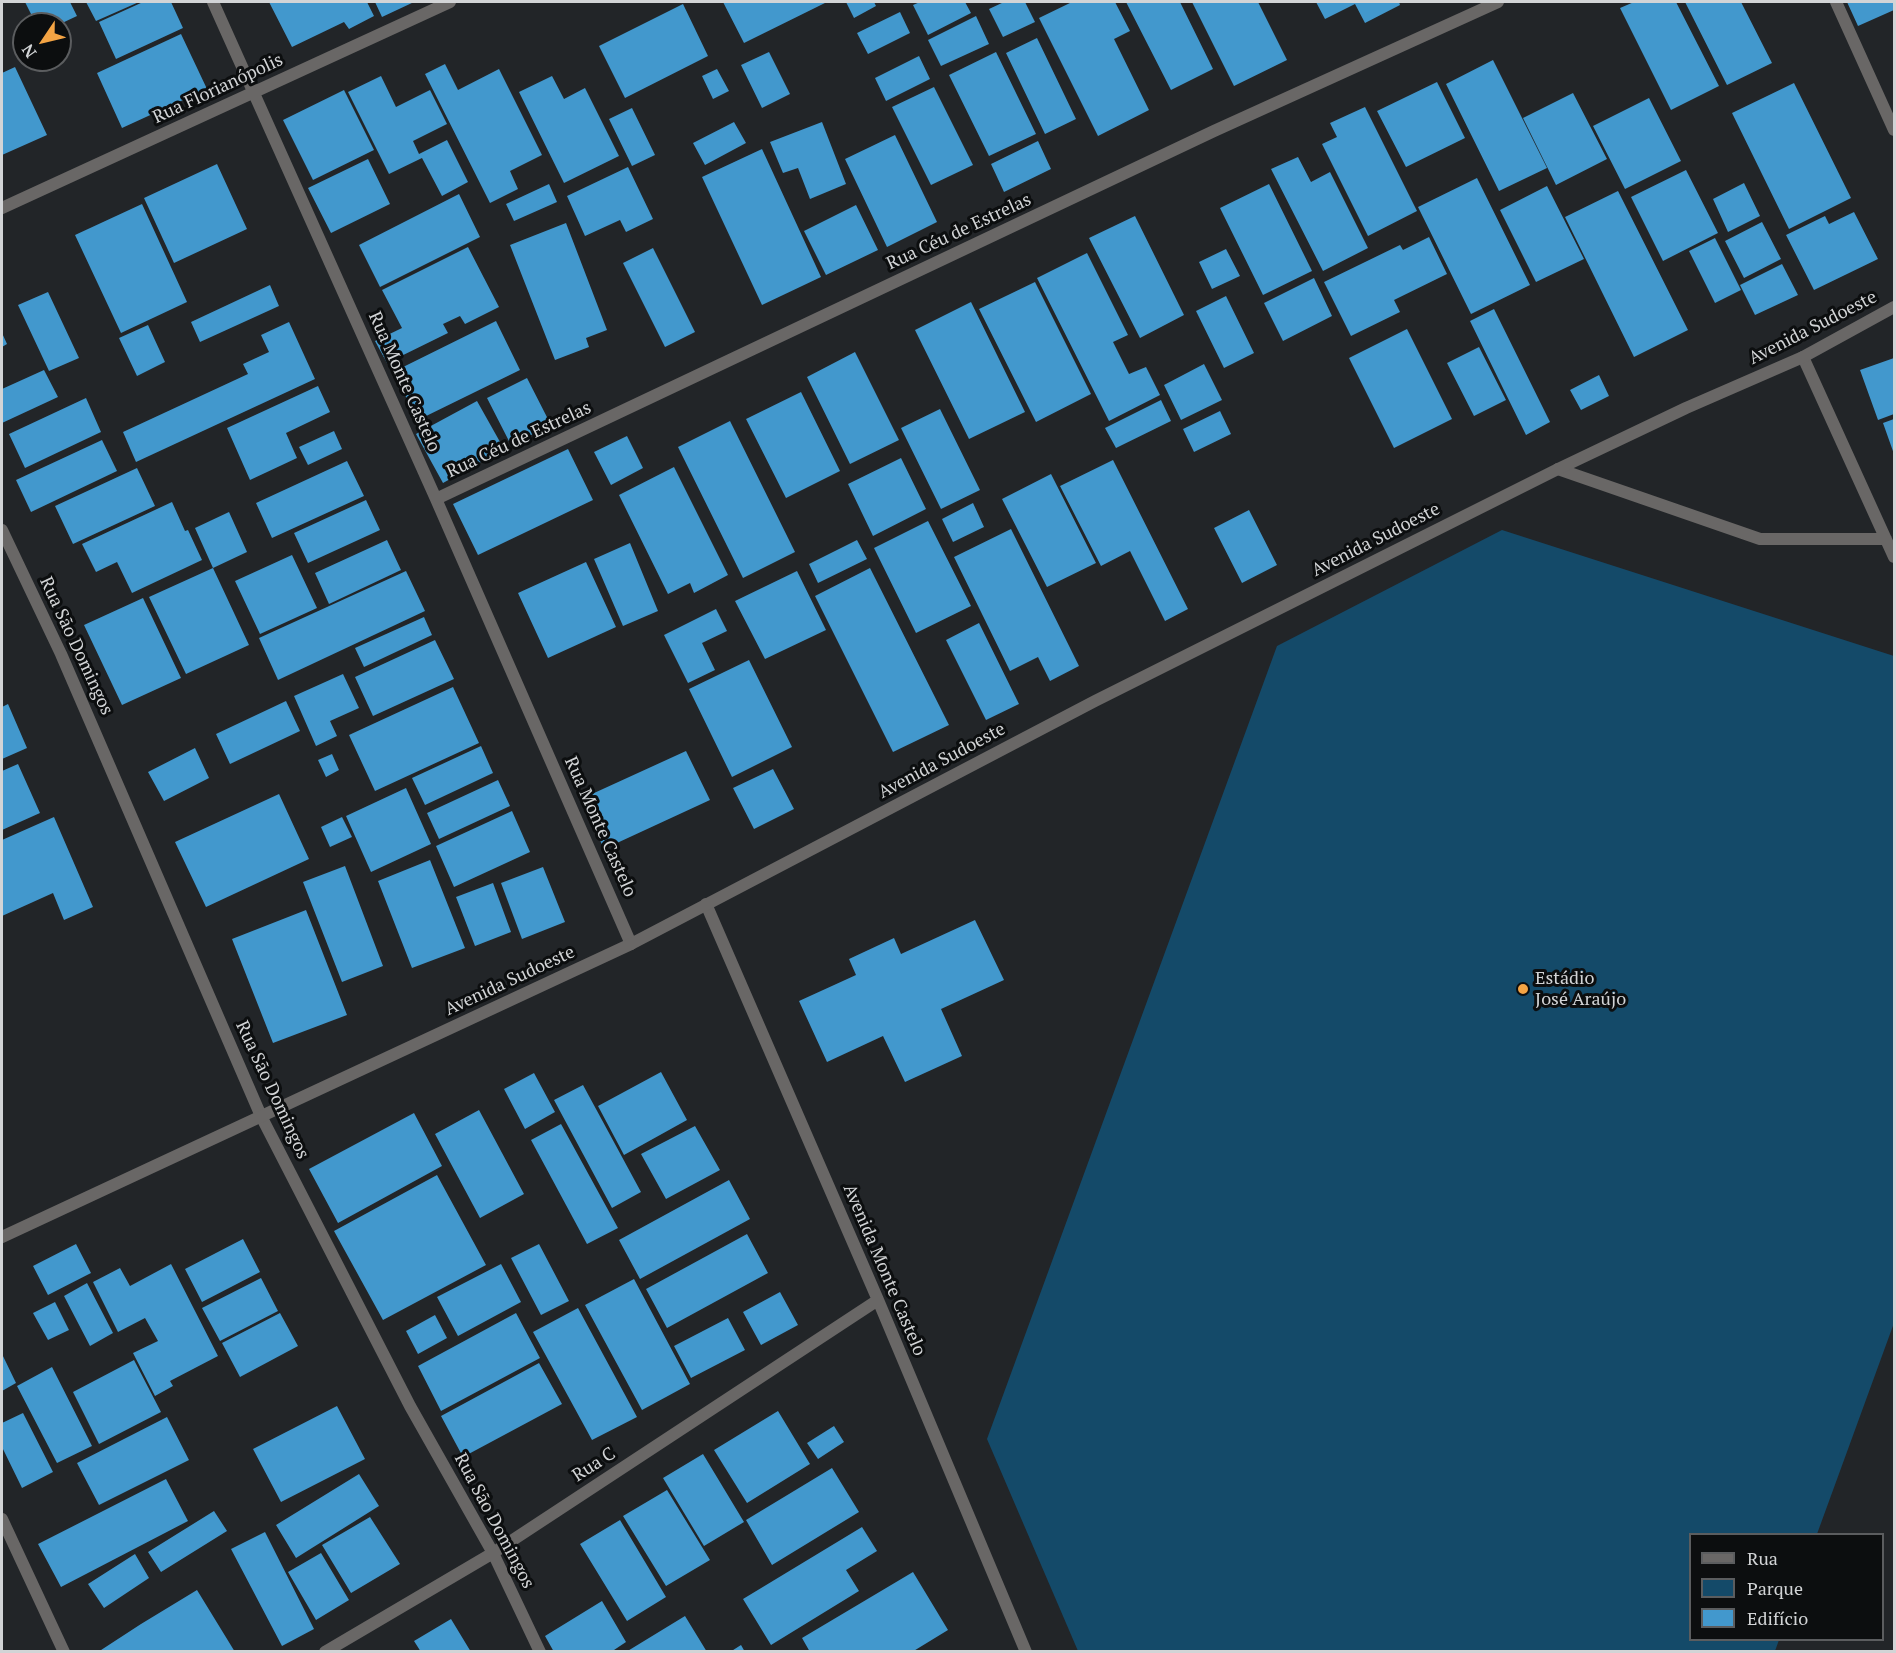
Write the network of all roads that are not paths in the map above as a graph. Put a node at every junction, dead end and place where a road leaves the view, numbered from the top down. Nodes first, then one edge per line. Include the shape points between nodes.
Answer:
1 (213, 2) edge
2 (450, 2) edge
3 (1498, 2) edge
4 (1836, 2) edge
5 (254, 92) junction
6 (1894, 130) edge
7 (2, 208) edge
8 (1894, 307) edge
9 (1803, 357) junction
10 (1558, 469) junction
11 (436, 499) junction
12 (2, 530) edge
13 (1886, 539) junction
14 (1894, 557) edge
15 (706, 904) junction
16 (631, 944) junction
17 (261, 1116) junction
18 (2, 1237) edge
19 (878, 1300) junction
20 (2, 1519) edge
21 (493, 1553) junction
22 (64, 1652) edge
23 (324, 1652) edge
24 (540, 1652) edge
25 (1026, 1652) edge

1 - 5 street, Rua Monte Castelo
2 - 5 street, Rua Florianópolis
3 - 11 street, Rua Céu de Estrelas via 1214,131
4 - 6 street
5 - 7 street, Rua Florianópolis
5 - 11 street, Rua Monte Castelo
8 - 9 street, Avenida Sudoeste
9 - 10 street, Avenida Sudoeste
9 - 13 street
10 - 13 street via 1760,539
10 - 15 street, Avenida Sudoeste via 1095,701
11 - 16 street, Rua Monte Castelo
12 - 17 street, Rua São Domingos via 61,654
13 - 14 street
15 - 16 street, Avenida Sudoeste
15 - 19 street, Avenida Monte Castelo
16 - 17 street, Avenida Sudoeste
17 - 18 street, Avenida Sudoeste
17 - 21 street, Rua São Domingos via 405,1396
19 - 21 street, Rua C
19 - 25 street, Avenida Monte Castelo
20 - 22 street
21 - 23 street, Rua C
21 - 24 street, Rua São Domingos

